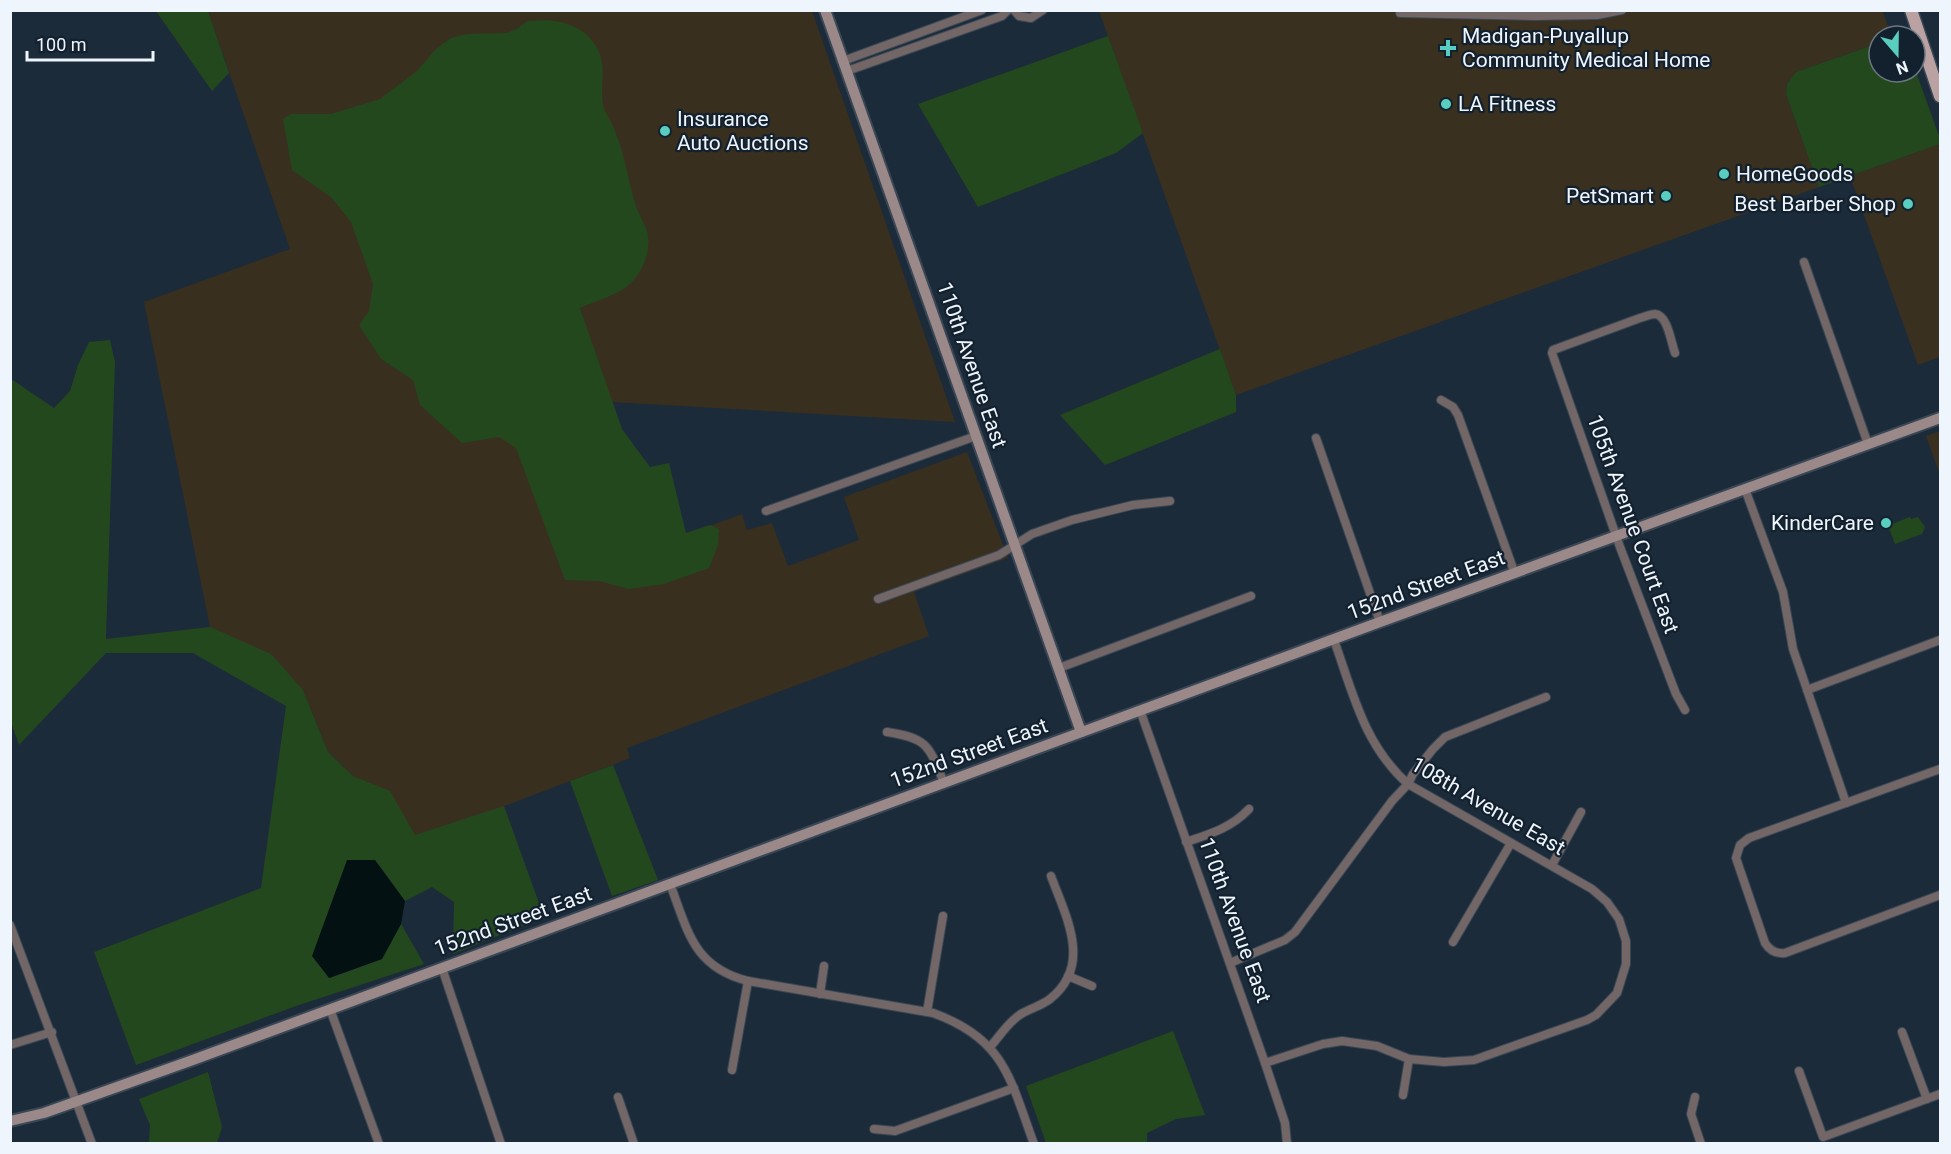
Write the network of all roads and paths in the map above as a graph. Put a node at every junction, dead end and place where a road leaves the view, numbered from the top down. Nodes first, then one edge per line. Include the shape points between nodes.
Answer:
1 (825, 10) edge
2 (982, 10) edge
3 (1008, 10) edge
4 (1014, 10) edge
5 (1043, 10) edge
6 (1622, 10) edge
7 (1911, 10) edge
8 (1400, 14) dead end
9 (845, 66) junction
10 (1941, 96) edge
11 (1804, 261) dead end
12 (1675, 352) dead end
13 (1441, 400) dead end
14 (1941, 418) edge
15 (976, 436) junction
16 (1316, 438) dead end
17 (1868, 444) junction
18 (1745, 489) junction
19 (1170, 501) dead end
20 (766, 511) dead end
21 (1617, 536) junction
22 (1013, 545) junction
23 (1515, 574) junction
24 (1251, 596) dead end
25 (878, 599) dead end
26 (1380, 622) junction
27 (1334, 639) junction
28 (1941, 640) edge
29 (1059, 668) junction
30 (1807, 690) junction
31 (1546, 697) dead end
32 (1140, 710) junction
33 (1685, 710) dead end
34 (887, 732) dead end
35 (1081, 732) junction
36 (1941, 769) edge
37 (944, 783) junction
38 (1408, 784) junction
39 (1846, 803) junction
40 (1249, 809) dead end
41 (1581, 812) dead end
42 (1186, 842) junction
43 (1511, 843) junction
44 (1552, 865) junction
45 (1051, 876) dead end
46 (670, 884) junction
47 (1941, 896) edge
48 (943, 916) dead end
49 (10, 925) edge
50 (1453, 942) dead end
51 (1230, 963) junction
52 (824, 966) dead end
53 (442, 969) junction
54 (1068, 976) junction
55 (747, 981) junction
56 (1092, 986) dead end
57 (820, 994) junction
58 (330, 1009) junction
59 (927, 1012) junction
60 (52, 1032) junction
61 (1902, 1032) dead end
62 (10, 1045) edge
63 (990, 1047) junction
64 (1409, 1059) junction
65 (1265, 1063) junction
66 (732, 1071) dead end
67 (1799, 1071) dead end
68 (1014, 1088) junction
69 (1941, 1094) edge
70 (1403, 1095) dead end
71 (618, 1097) dead end
72 (1695, 1097) dead end
73 (1927, 1099) junction
74 (78, 1101) junction
75 (10, 1120) edge
76 (874, 1129) dead end
77 (92, 1143) edge
78 (379, 1143) edge
79 (501, 1143) edge
80 (634, 1143) edge
81 (1034, 1143) edge
82 (1287, 1143) edge
83 (1701, 1143) edge

1 - 9 main road, 110th Avenue East
2 - 9 street
3 - 9 street via 1002,16
4 - 5 street via 1019,16 1031,18
6 - 8 street via 1597,15
7 - 10 main road
9 - 15 main road, 110th Avenue East
11 - 17 street
12 - 21 street, 105th Avenue Court East via 1665,323 1655,314 1553,350
13 - 23 street via 1448,402 1458,415
14 - 17 main road, 152nd Street East
15 - 20 street
15 - 22 main road, 110th Avenue East
16 - 26 street
17 - 18 main road, 152nd Street East
18 - 21 main road, 152nd Street East
18 - 30 street via 1783,592 1793,649
19 - 22 street via 1105,511 1032,534
21 - 23 main road, 152nd Street East
21 - 33 street, 105th Avenue Court East
22 - 25 street via 999,555
22 - 29 main road, 110th Avenue East
23 - 26 main road, 152nd Street East
24 - 29 street
26 - 27 main road, 152nd Street East
27 - 32 main road, 152nd Street East
27 - 38 street, 108th Avenue East via 1375,746
28 - 30 street
29 - 35 main road, 110th Avenue East
30 - 39 street
31 - 38 street via 1445,737
32 - 35 main road, 152nd Street East
32 - 42 street, 110th Avenue East
34 - 37 street via 923,743
35 - 37 main road, 152nd Street East
36 - 39 street
37 - 46 main road, 152nd Street East
38 - 43 street, 108th Avenue East
38 - 51 street via 1295,932
39 - 47 street via 1749,838 1738,849 1741,876 1765,943 1773,951 1785,953
40 - 42 street via 1228,827
41 - 44 street
42 - 51 street, 110th Avenue East
43 - 44 street, 108th Avenue East
43 - 50 street
44 - 64 street, 108th Avenue East via 1592,889 1619,919 1627,953 1619,988 1587,1020 1474,1060
45 - 54 street via 1073,939
46 - 53 main road, 152nd Street East
46 - 55 street via 692,940 704,959 724,973
48 - 59 street
49 - 60 street
51 - 65 street, 110th Avenue East
52 - 57 street
53 - 58 main road, 152nd Street East
53 - 79 street
54 - 56 street
54 - 63 street via 1057,993 1013,1020
55 - 57 street
55 - 66 street
57 - 59 street
58 - 74 main road, 152nd Street East
58 - 78 street
59 - 63 street via 958,1023
60 - 62 street
60 - 74 street
61 - 73 street
63 - 68 street
64 - 65 street via 1377,1046 1342,1041
64 - 70 street
65 - 82 street, 110th Avenue East via 1285,1124
67 - 73 street via 1823,1137
68 - 76 street via 895,1131
68 - 81 street
69 - 73 street
71 - 80 street
72 - 83 street via 1691,1114
74 - 75 main road, 152nd Street East
74 - 77 street

